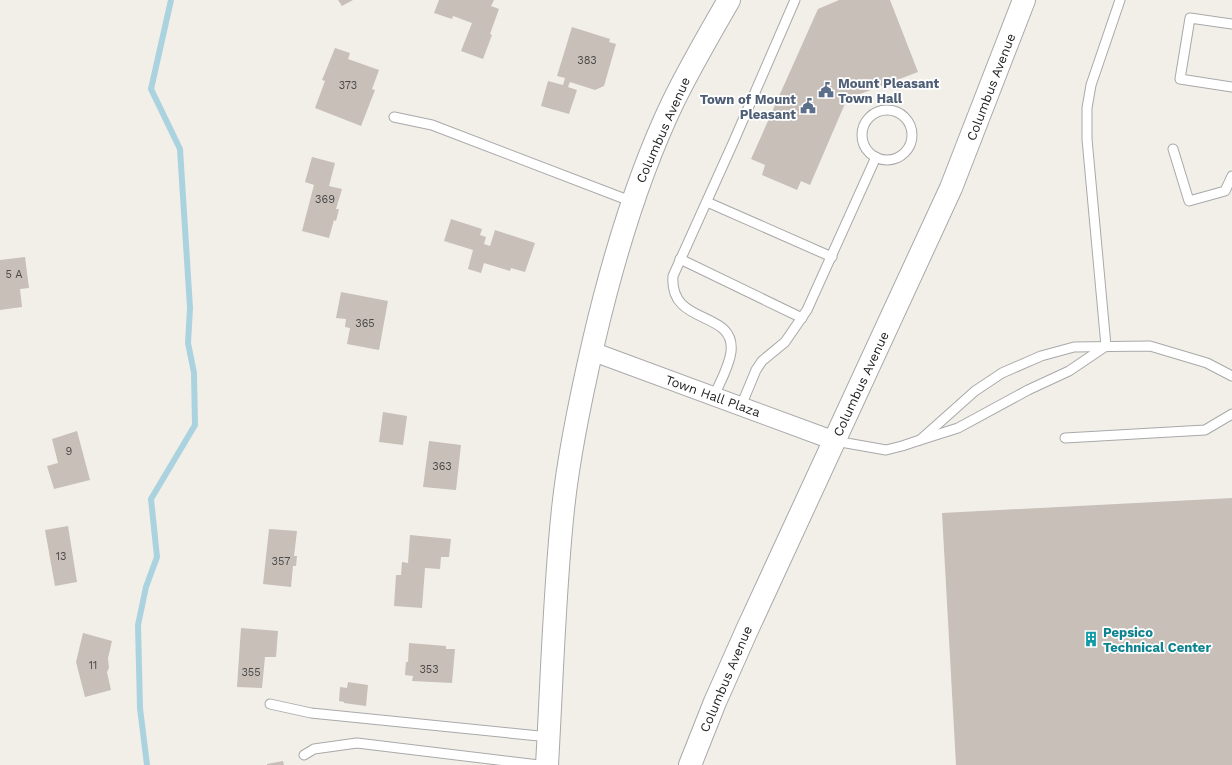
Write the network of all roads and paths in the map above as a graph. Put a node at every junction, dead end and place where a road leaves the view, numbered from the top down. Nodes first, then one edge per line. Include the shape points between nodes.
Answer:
1 (729, 0) edge
2 (795, 0) edge
3 (1024, 0) edge
4 (1120, 0) edge
5 (1232, 24) edge
6 (1232, 88) edge
7 (394, 117) dead end
8 (1174, 149) dead end
9 (876, 157) junction
10 (1232, 176) edge
11 (633, 202) junction
12 (707, 202) junction
13 (832, 257) junction
14 (680, 259) junction
15 (802, 318) junction
16 (1106, 346) junction
17 (592, 351) junction
18 (1232, 376) edge
19 (714, 396) junction
20 (741, 406) junction
21 (1232, 414) edge
22 (1065, 438) dead end
23 (920, 440) junction
24 (835, 441) junction
25 (270, 704) dead end
26 (549, 737) junction
27 (304, 755) dead end
28 (539, 765) edge
29 (547, 765) edge
30 (690, 765) edge

1 - 11 street, Columbus Avenue via 674,102 655,142
2 - 12 lane
3 - 24 street, Columbus Avenue via 951,188
4 - 16 lane via 1091,85 1087,108 1087,139
5 - 6 lane via 1190,18 1180,79
7 - 11 lane via 432,125
8 - 10 lane via 1189,201 1226,191
9 - 9 lane via 892,160 899,157 910,145 910,126 895,112 879,112 864,126 864,146
9 - 13 lane
11 - 17 street, Columbus Avenue
12 - 13 lane
12 - 14 lane
13 - 15 lane
14 - 15 lane
14 - 19 lane via 672,283 680,303 690,311 719,325 727,332 730,341 731,352
15 - 20 lane via 785,342 762,361
16 - 18 lane via 1150,346 1207,363
16 - 23 lane via 1069,371 1015,396 958,428
16 - 23 lane via 1074,347 1041,356 1002,373 975,391
17 - 19 street, Town Hall Plaza
17 - 26 street, Columbus Avenue via 574,435 563,509
19 - 20 street, Town Hall Plaza
20 - 24 street, Town Hall Plaza
21 - 22 lane via 1205,430
23 - 24 lane via 886,450
24 - 30 street, Columbus Avenue via 730,666
25 - 26 lane via 311,713
26 - 29 street, Columbus Avenue
27 - 28 lane via 314,749 357,743

